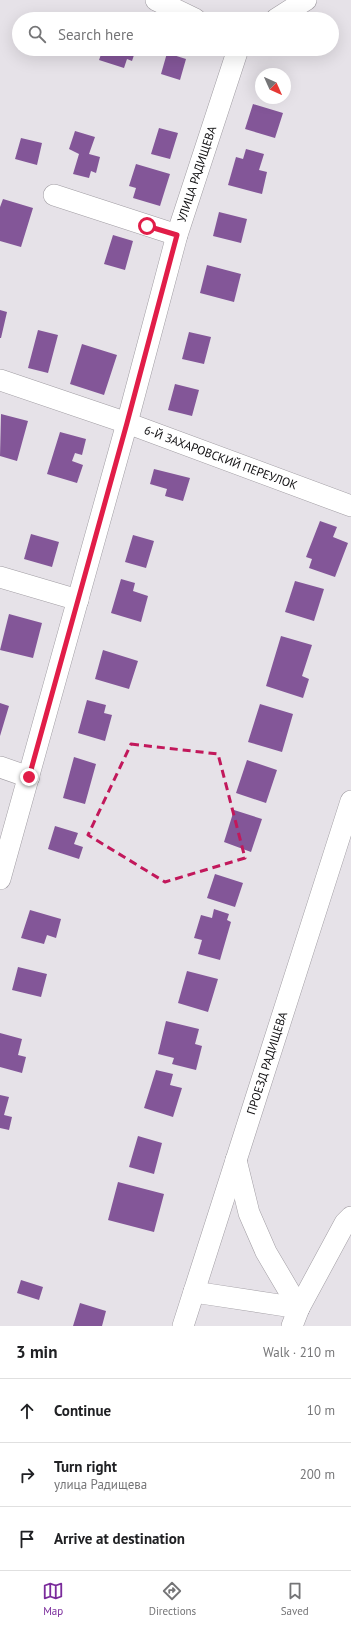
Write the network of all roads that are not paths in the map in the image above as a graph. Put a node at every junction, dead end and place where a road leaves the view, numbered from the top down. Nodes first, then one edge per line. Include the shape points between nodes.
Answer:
1 (156, 0) edge
2 (306, 0) edge
3 (181, 12) edge
4 (287, 12) edge
5 (236, 56) edge
6 (54, 195) dead end
7 (177, 235) junction
8 (0, 380) edge
9 (127, 423) junction
10 (351, 506) edge
11 (0, 577) edge
12 (78, 600) junction
13 (0, 766) edge
14 (29, 777) junction
15 (351, 801) edge
16 (0, 879) edge
17 (236, 1160) junction
18 (351, 1217) edge
19 (194, 1292) junction
20 (296, 1317) edge
21 (183, 1326) edge

1 - 3 street
2 - 4 street
5 - 7 street, УЛИЦА РАДИЩЕВА
6 - 7 street
7 - 9 street, УЛИЦА РАДИЩЕВА
8 - 9 street, 6-Й ЗАХАРОВСКИЙ ПЕРЕУЛОК
9 - 10 street, 6-Й ЗАХАРОВСКИЙ ПЕРЕУЛОК
9 - 12 street, УЛИЦА РАДИЩЕВА
11 - 12 street
12 - 14 street, УЛИЦА РАДИЩЕВА
13 - 14 street
14 - 16 street, УЛИЦА РАДИЩЕВА
15 - 17 street, ПРОЕЗД РАДИЩЕВА
17 - 19 street, ПРОЕЗД РАДИЩЕВА
17 - 20 street via 249,1213
18 - 20 street via 345,1223
19 - 20 street
19 - 21 street, ПРОЕЗД РАДИЩЕВА

